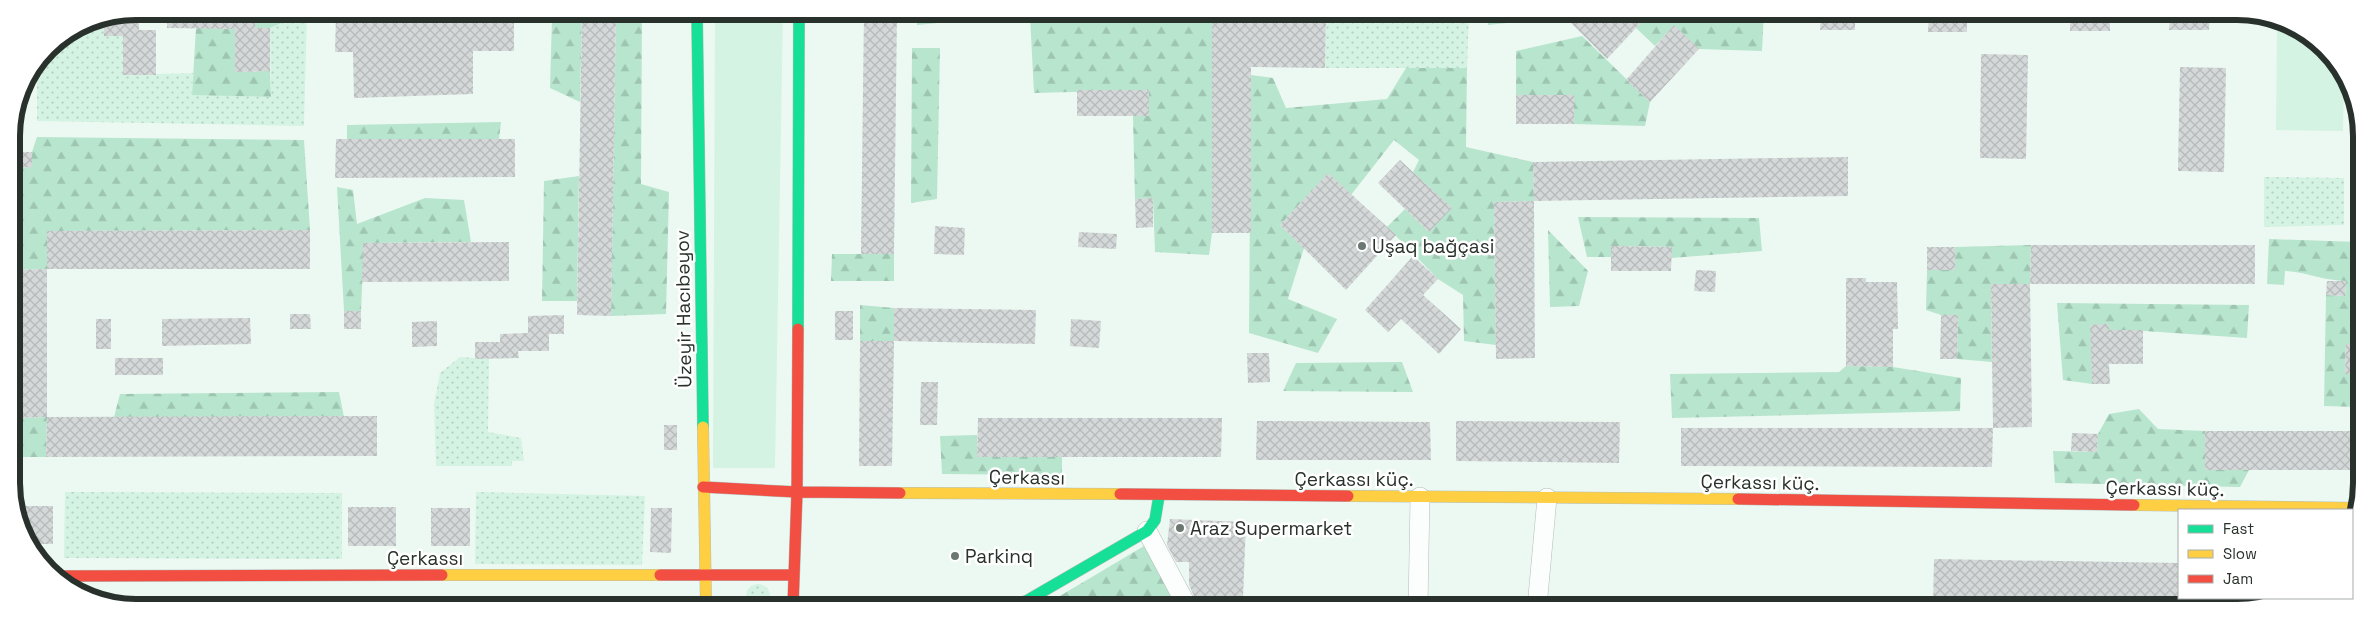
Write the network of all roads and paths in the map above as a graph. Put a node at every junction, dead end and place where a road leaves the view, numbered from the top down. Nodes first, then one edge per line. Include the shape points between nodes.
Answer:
1 (697, 20) edge
2 (799, 20) edge
3 (703, 487) junction
4 (797, 492) junction
5 (1159, 496) junction
6 (1420, 497) junction
7 (1547, 498) junction
8 (2201, 508) edge
9 (2350, 508) edge
10 (1147, 531) junction
11 (705, 575) junction
12 (794, 575) junction
13 (67, 576) edge
14 (706, 599) edge
15 (792, 599) edge
16 (1030, 599) edge
17 (1183, 599) edge
18 (1418, 599) edge
19 (1538, 599) edge

1 - 3 street, Üzeyir Hacıbəyov
2 - 4 street
3 - 4 street, Çerkassı
3 - 11 street, Üzeyir Hacıbəyov
4 - 5 street, Çerkassı
4 - 12 street
5 - 6 street, Çerkassı küç.
5 - 10 street via 1155,520
6 - 7 street, Çerkassı küç.
6 - 18 street
7 - 8 street, Çerkassı küç.
7 - 19 street
8 - 9 street, Çerkassı küç.
10 - 16 street
10 - 17 street
11 - 12 street, Çerkassı
11 - 13 street, Çerkassı
11 - 14 street, Üzeyir Hacıbəyov
12 - 15 street

